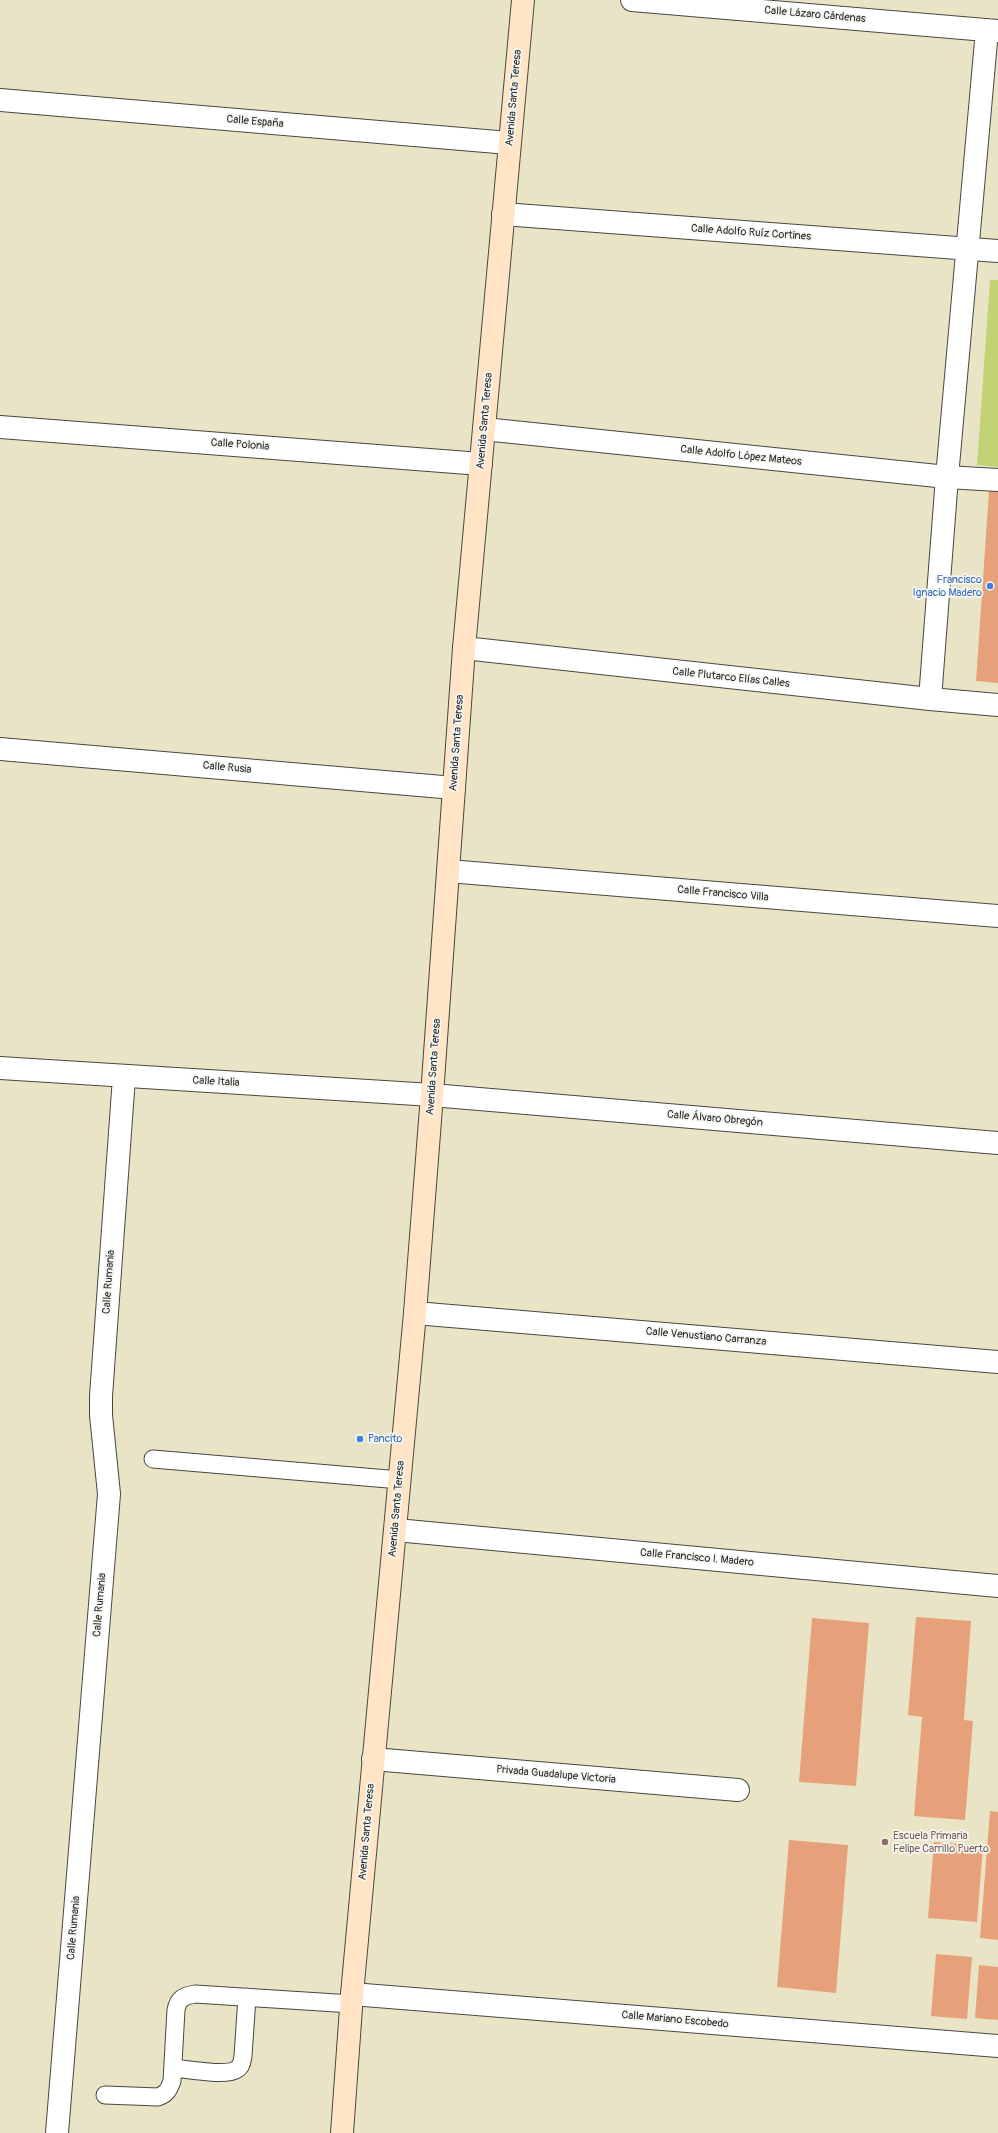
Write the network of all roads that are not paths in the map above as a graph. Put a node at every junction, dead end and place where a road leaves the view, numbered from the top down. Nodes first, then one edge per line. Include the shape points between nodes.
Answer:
1 (523, 0) edge
2 (632, 0) edge
3 (992, 30) edge
4 (0, 100) edge
5 (509, 143) junction
6 (503, 214) junction
7 (968, 249) junction
8 (998, 251) edge
9 (0, 427) edge
10 (484, 429) junction
11 (480, 464) junction
12 (947, 477) junction
13 (998, 480) edge
14 (464, 648) junction
15 (930, 700) junction
16 (998, 705) edge
17 (0, 749) edge
18 (454, 788) junction
19 (448, 871) junction
20 (998, 916) edge
21 (0, 1068) edge
22 (124, 1076) junction
23 (432, 1095) junction
24 (998, 1143) edge
25 (415, 1313) junction
26 (998, 1362) edge
27 (154, 1459) dead end
28 (400, 1480) junction
29 (396, 1530) junction
30 (998, 1586) edge
31 (373, 1759) junction
32 (738, 1790) dead end
33 (247, 1997) junction
34 (352, 1999) junction
35 (998, 2046) edge
36 (173, 2068) junction
37 (105, 2095) dead end
38 (57, 2133) edge
39 (342, 2133) edge

1 - 5 street, Avenida Santa Teresa
2 - 3 street, Calle Lázaro Cárdenas
3 - 7 street
4 - 5 street, Calle España
5 - 6 street, Avenida Santa Teresa
6 - 7 street, Calle Adolfo Ruíz Cortines
6 - 10 street, Avenida Santa Teresa
7 - 8 street, Calle Adolfo Ruíz Cortines
7 - 12 street
9 - 11 street, Calle Polonia
10 - 11 street, Avenida Santa Teresa
10 - 12 street, Calle Adolfo López Mateos
11 - 14 street, Avenida Santa Teresa
12 - 13 street, Calle Adolfo López Mateos
12 - 15 street
14 - 15 street, Calle Plutarco Elías Calles
14 - 18 street, Avenida Santa Teresa
15 - 16 street, Calle Plutarco Elías Calles
17 - 18 street, Calle Rusia
18 - 19 street, Avenida Santa Teresa
19 - 20 street, Calle Francisco Villa
19 - 23 street, Avenida Santa Teresa
21 - 22 street, Calle Italia
22 - 23 street, Calle Italia
22 - 38 street, Calle Rumania via 101,1396 109,1494
23 - 24 street, Calle Álvaro Obregón
23 - 25 street, Avenida Santa Teresa
25 - 26 street, Calle Venustiano Carranza
25 - 28 street, Avenida Santa Teresa
27 - 28 lane
28 - 29 street, Avenida Santa Teresa
29 - 30 street, Calle Francisco I. Madero
29 - 31 street, Avenida Santa Teresa
31 - 32 street, Privada Guadalupe Victoria
31 - 34 street, Avenida Santa Teresa
33 - 34 lane
33 - 36 lane via 195,1994 186,1995 178,2002
33 - 36 lane via 242,2064 238,2069 225,2073
34 - 35 street, Calle Mariano Escobedo
34 - 39 street, Avenida Santa Teresa
36 - 37 lane via 172,2080 164,2095

